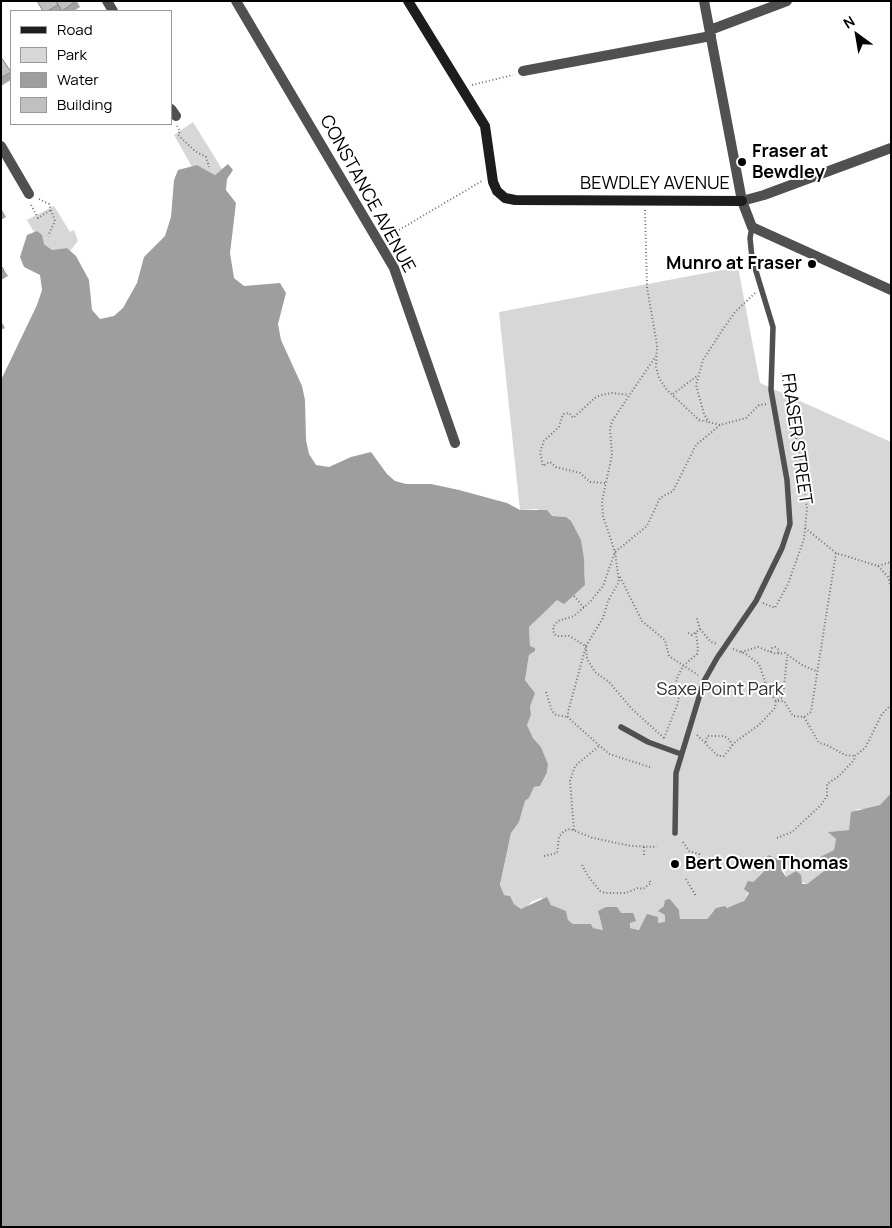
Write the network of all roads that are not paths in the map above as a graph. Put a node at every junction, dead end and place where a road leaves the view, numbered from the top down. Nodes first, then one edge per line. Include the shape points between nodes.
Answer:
1 (236, 1) edge
2 (408, 1) edge
3 (704, 1) edge
4 (787, 1) edge
5 (710, 33) junction
6 (523, 71) road end
7 (1, 146) edge
8 (891, 148) edge
9 (29, 194) road end
10 (742, 201) junction
11 (752, 227) junction
12 (891, 290) edge
13 (455, 443) dead end
14 (621, 727) dead end
15 (681, 754) junction
16 (675, 833) dead end

1 - 13 street, CONSTANCE AVENUE via 394,268
2 - 10 street, BEWDLEY AVENUE via 485,126 492,175 500,195 515,200
3 - 5 street, FRASER STREET
4 - 5 street
5 - 6 street
5 - 10 street, FRASER STREET
7 - 9 street
8 - 10 street, BEWDLEY AVENUE
10 - 11 street, FRASER STREET
11 - 12 street
11 - 15 lane, FRASER STREET via 750,248 773,327 770,368 773,404 787,480 790,524 756,601 705,679
14 - 15 lane via 648,742
15 - 16 lane, FRASER STREET via 676,773

